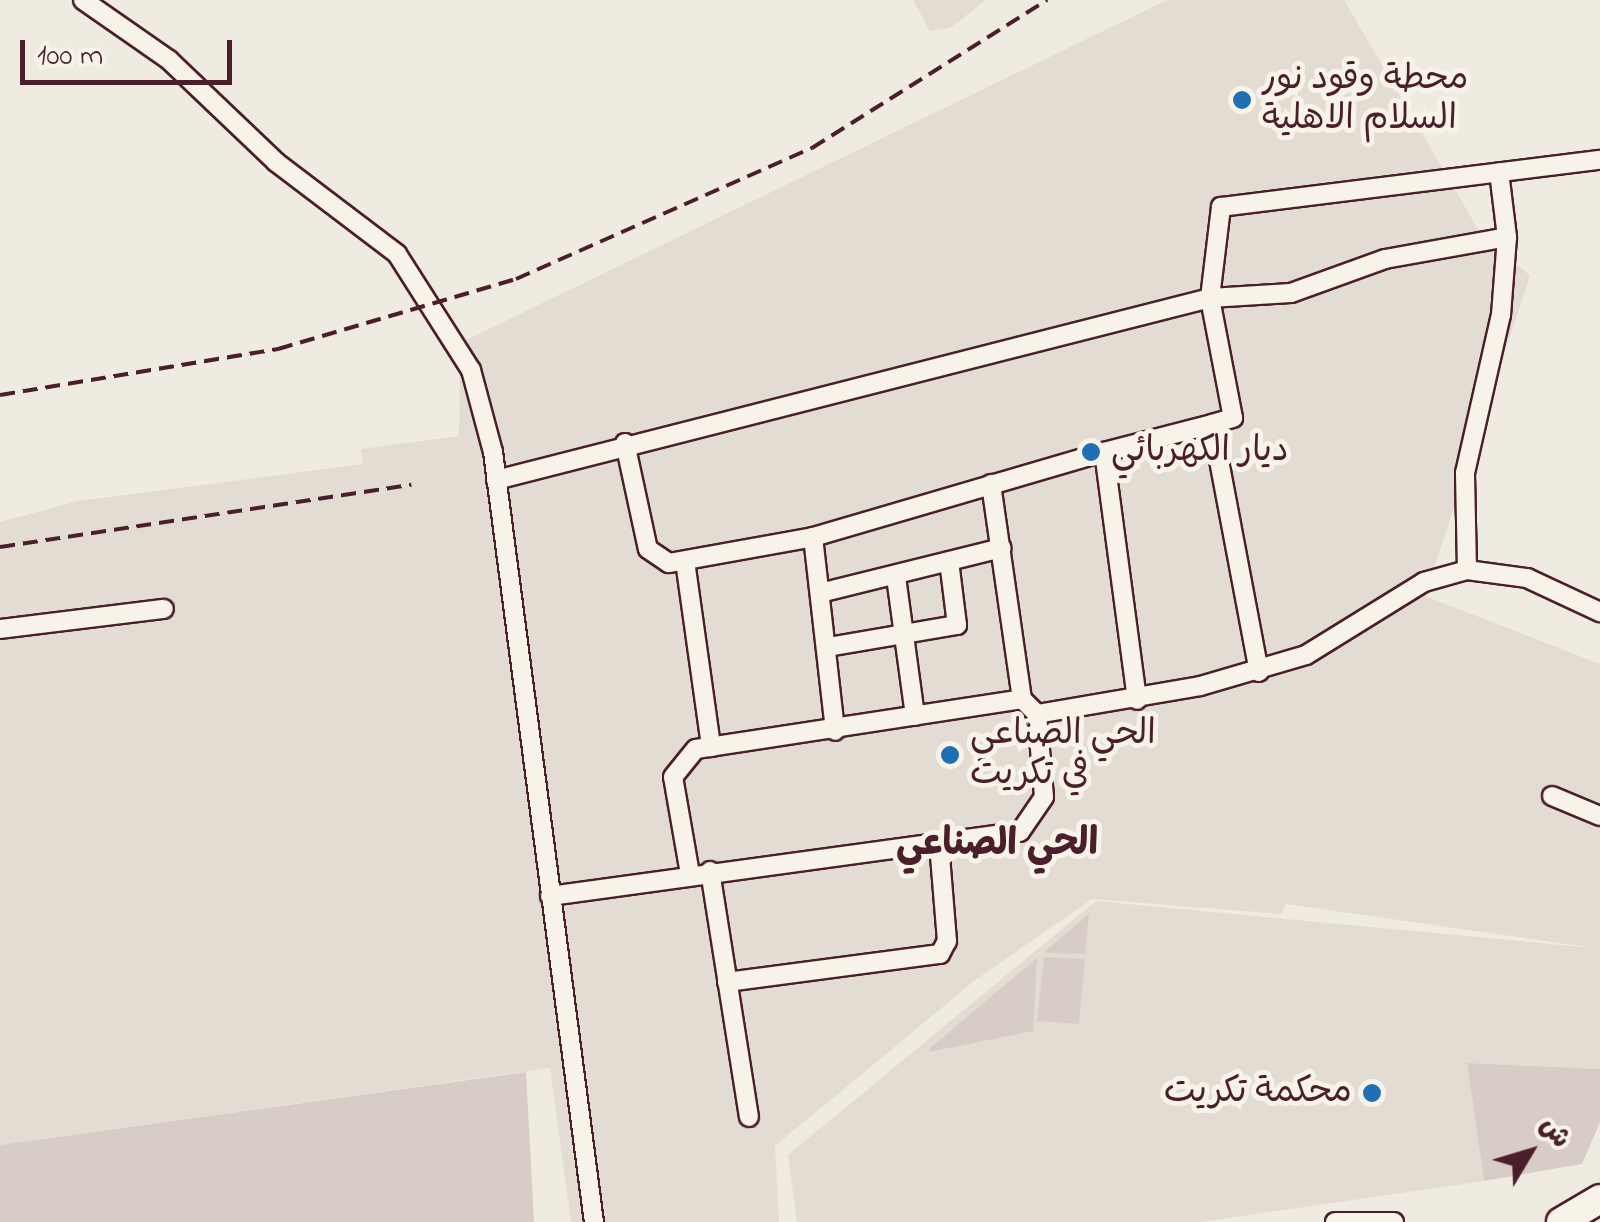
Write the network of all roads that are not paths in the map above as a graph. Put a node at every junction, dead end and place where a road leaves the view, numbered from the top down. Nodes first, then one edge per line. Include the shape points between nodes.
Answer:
1 (83, 0) edge
2 (1600, 160) edge
3 (1499, 172) junction
4 (1507, 236) junction
5 (1210, 298) junction
6 (1212, 424) junction
7 (625, 442) junction
8 (1104, 452) junction
9 (496, 480) junction
10 (992, 484) junction
11 (813, 537) junction
12 (1002, 548) junction
13 (685, 561) junction
14 (950, 561) junction
15 (1467, 570) junction
16 (896, 577) junction
17 (820, 593) junction
18 (164, 609) dead end
19 (1600, 612) edge
20 (0, 629) edge
21 (905, 633) junction
22 (828, 647) junction
23 (1259, 672) junction
24 (1022, 699) junction
25 (1137, 700) junction
26 (1037, 714) junction
27 (914, 716) junction
28 (834, 731) junction
29 (711, 747) junction
30 (1552, 796) dead end
31 (1600, 816) edge
32 (939, 844) junction
33 (710, 871) junction
34 (690, 874) junction
35 (550, 896) junction
36 (727, 982) junction
37 (749, 1117) dead end
38 (1600, 1199) edge
39 (594, 1222) edge
40 (1336, 1222) edge
41 (1394, 1222) edge
42 (1561, 1222) edge

1 - 9 street via 169,60 276,162 397,254 461,347
2 - 3 street
3 - 4 street
3 - 5 street via 1221,207
4 - 5 street via 1385,259 1291,293
4 - 15 street via 1500,315 1465,473
5 - 6 street via 1233,418
5 - 7 street
6 - 8 street
6 - 23 street
7 - 9 street
7 - 13 street via 648,549
8 - 10 street
8 - 25 street
9 - 35 street
10 - 11 street
10 - 12 street
11 - 13 street
11 - 17 street
12 - 14 street
12 - 24 street
13 - 29 street
14 - 16 street
14 - 21 street via 958,625
15 - 19 street via 1527,578
15 - 23 street via 1424,582 1306,655
16 - 17 street
16 - 21 street
17 - 22 street
18 - 20 street
21 - 22 street
21 - 27 street
22 - 28 street
23 - 25 street
24 - 26 street
24 - 27 street
25 - 26 street
26 - 32 street via 1039,816 1020,832
27 - 28 street
28 - 29 street
29 - 34 street via 689,752 674,772
30 - 31 street
32 - 33 street
32 - 36 street via 947,941 940,954
33 - 34 street
33 - 36 street
34 - 35 street
35 - 39 street
36 - 37 street
38 - 42 main road
40 - 41 street

